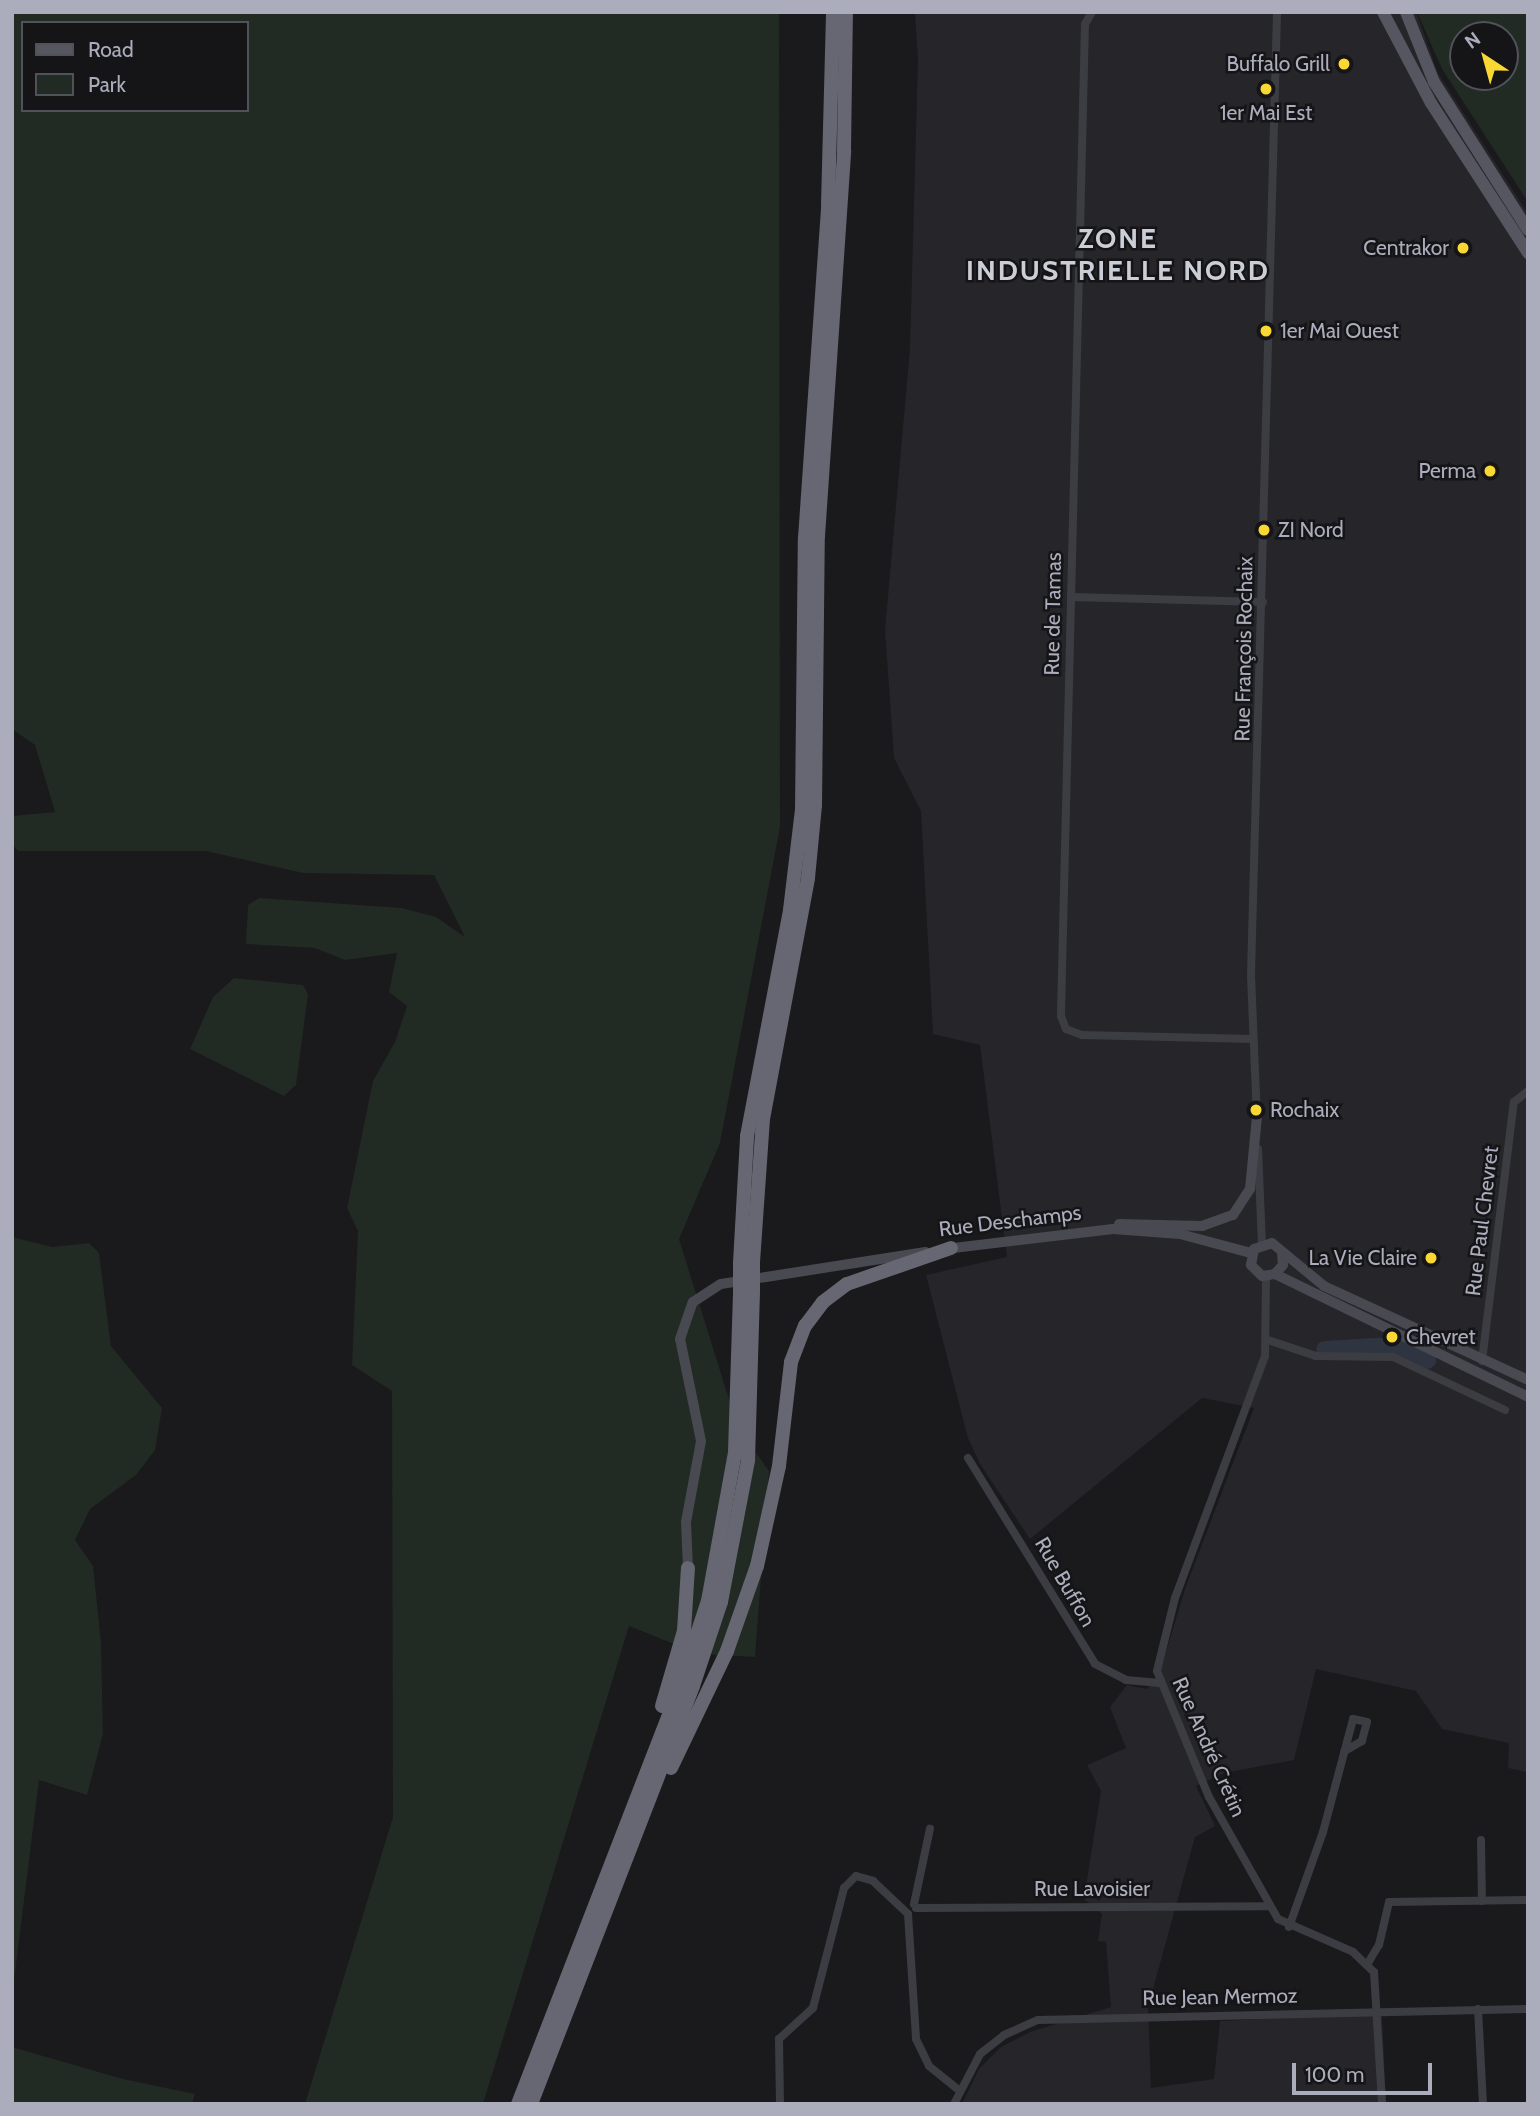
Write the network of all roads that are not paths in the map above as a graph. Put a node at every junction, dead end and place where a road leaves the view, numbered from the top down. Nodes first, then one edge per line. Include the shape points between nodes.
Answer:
1 (833, 12) edge
2 (846, 12) edge
3 (1092, 12) edge
4 (1277, 12) edge
5 (1383, 12) edge
6 (1406, 12) edge
7 (1528, 230) edge
8 (1528, 253) edge
9 (1071, 597) junction
10 (1263, 602) junction
11 (1253, 1039) junction
12 (1528, 1091) edge
13 (1257, 1116) junction
14 (1044, 1234) junction
15 (1262, 1244) junction
16 (951, 1248) junction
17 (1251, 1252) junction
18 (1283, 1252) junction
19 (747, 1263) junction
20 (1270, 1275) junction
21 (1269, 1340) junction
22 (1482, 1361) junction
23 (1528, 1380) edge
24 (1528, 1397) edge
25 (1505, 1410) dead end
26 (968, 1458) dead end
27 (688, 1569) joint
28 (1160, 1683) junction
29 (1345, 1751) dead end
30 (930, 1829) dead end
31 (1481, 1840) dead end
32 (619, 1859) junction
33 (1528, 1900) edge
34 (1482, 1901) junction
35 (915, 1906) junction
36 (1269, 1906) junction
37 (906, 1911) junction
38 (1289, 1927) junction
39 (1368, 1963) junction
40 (1528, 2008) edge
41 (1478, 2009) junction
42 (1377, 2011) junction
43 (959, 2090) junction
44 (517, 2104) edge
45 (531, 2104) edge
46 (780, 2104) edge
47 (954, 2104) edge
48 (1382, 2104) edge
49 (1483, 2104) edge

1 - 19 highway via 828,205 805,528 802,810 789,910 747,1136
2 - 19 highway via 844,151 818,536 812,841 763,1118
3 - 9 street, Rue de Tamas via 1085,24
4 - 10 street, Rue François Rochaix
5 - 8 main road via 1431,103
6 - 7 main road via 1434,82
9 - 10 street
9 - 11 street, Rue de Tamas via 1061,1017 1066,1029 1082,1035
10 - 11 street, Rue François Rochaix
11 - 13 street, Rue François Rochaix
12 - 22 street, Rue Paul Chevret via 1514,1102
13 - 14 main road via 1250,1189 1241,1208 1225,1220 1202,1226 1132,1222
13 - 15 street, Rue François Rochaix
14 - 16 main road, Rue Deschamps
14 - 17 main road, Rue Deschamps via 1142,1230
15 - 17 main road
15 - 18 main road via 1272,1243
16 - 27 main road, Rue Deschamps via 721,1284 693,1303 681,1330 681,1359 701,1441 687,1515
16 - 32 highway via 847,1284 823,1301 805,1326 791,1362 770,1515 740,1617
17 - 20 main road via 1254,1270
18 - 20 main road via 1283,1265
18 - 22 main road via 1324,1286
19 - 32 highway, bridge via 748,1460 730,1565 694,1686
20 - 21 street, Rue André Crétin
20 - 24 main road
21 - 25 street via 1316,1356 1393,1357
21 - 28 street, Rue André Crétin via 1160,1646
22 - 23 main road
26 - 28 street, Rue Buffon via 1096,1664 1126,1680
27 - 32 highway via 679,1653
28 - 36 street, Rue André Crétin via 1209,1797
29 - 38 street via 1323,1832
30 - 35 street
31 - 34 street
32 - 44 highway
32 - 45 highway
33 - 34 street
34 - 39 street via 1388,1902 1380,1945
35 - 36 street, Rue Lavoisier
35 - 37 street
36 - 38 street, Rue André Crétin
37 - 43 street via 916,2039 929,2066
37 - 46 street via 868,1878 856,1876 847,1882 813,2008 779,2039
38 - 39 street, Rue André Crétin via 1353,1952
39 - 42 street via 1376,1978
40 - 41 street, Rue Jean Mermoz
41 - 42 street, Rue Jean Mermoz
41 - 49 street
42 - 43 street, Rue Jean Mermoz via 1038,2020 988,2047
42 - 48 street
43 - 47 street, Rue Jean Mermoz

